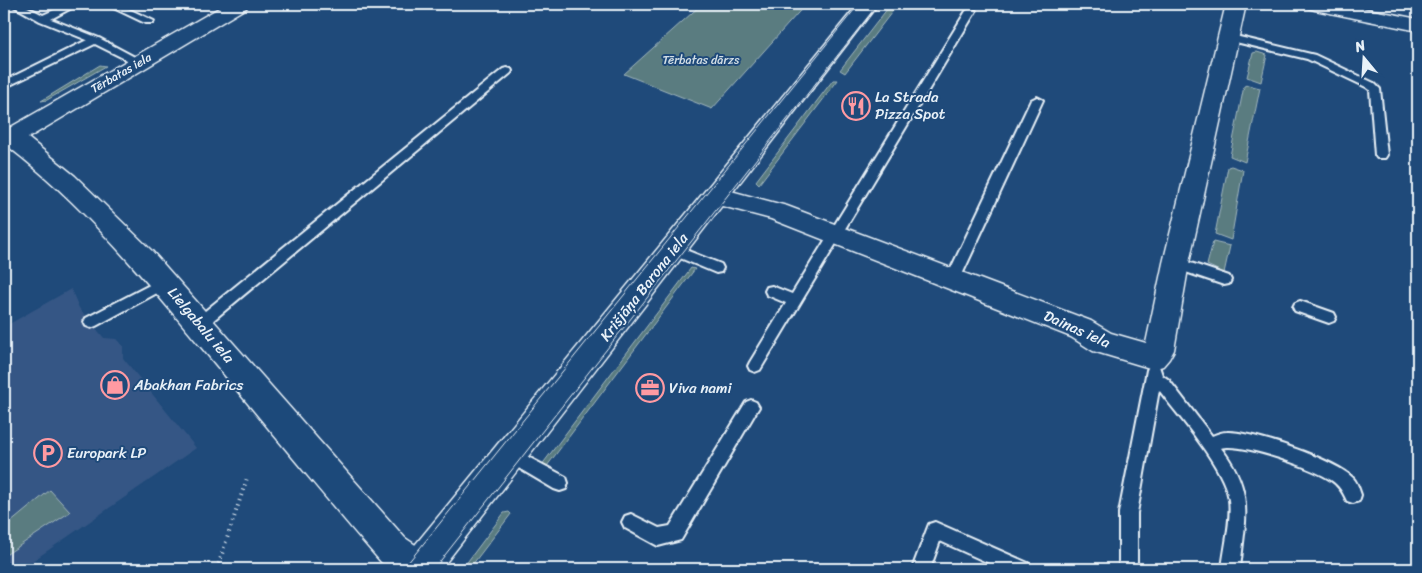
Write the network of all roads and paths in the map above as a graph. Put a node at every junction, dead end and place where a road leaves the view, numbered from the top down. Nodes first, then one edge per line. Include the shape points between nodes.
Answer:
1 (15, 4) edge
2 (74, 4) edge
3 (110, 4) edge
4 (239, 4) edge
5 (868, 4) edge
6 (1236, 4) edge
7 (1315, 4) edge
8 (971, 11) dead end
9 (43, 19) junction
10 (149, 21) dead end
11 (1418, 25) edge
12 (1228, 37) junction
13 (95, 40) junction
14 (140, 62) junction
15 (507, 71) dead end
16 (4, 85) edge
17 (1037, 100) dead end
18 (8, 140) edge
19 (1381, 155) dead end
20 (716, 196) junction
21 (835, 234) junction
22 (673, 250) junction
23 (1176, 263) junction
24 (716, 268) dead end
25 (953, 279) junction
26 (1224, 280) dead end
27 (165, 282) junction
28 (772, 291) dead end
29 (794, 301) junction
30 (1300, 307) dead end
31 (1329, 317) dead end
32 (91, 322) dead end
33 (199, 324) junction
34 (755, 366) dead end
35 (1154, 367) junction
36 (751, 408) dead end
37 (1209, 444) junction
38 (511, 455) junction
39 (247, 478) dead end
40 (560, 483) dead end
41 (1353, 495) dead end
42 (631, 522) dead end
43 (217, 569) edge
44 (419, 569) edge
45 (921, 569) edge
46 (1022, 569) edge
47 (1128, 569) edge
48 (1231, 569) edge

1 - 9 lane
2 - 9 lane
3 - 10 lane
4 - 14 street, Tērbatas iela
5 - 20 street, Krišjāņa Barona iela
6 - 12 street
7 - 11 street
8 - 21 lane
9 - 13 lane
12 - 19 lane via 1311,57 1370,85 1375,90
12 - 23 street
13 - 14 lane
13 - 16 lane
14 - 18 street, Tērbatas iela
15 - 33 lane
17 - 25 lane
18 - 27 street, Lielgabalu iela via 34,154 77,192
20 - 21 street, Dainas iela via 778,212
20 - 22 street, Krišjāņa Barona iela
21 - 25 street, Dainas iela
21 - 29 lane
22 - 24 lane
22 - 38 street, Krišjāņa Barona iela
23 - 26 lane
23 - 35 street
25 - 35 street, Dainas iela via 1081,329
27 - 32 lane
27 - 33 street, Lielgabalu iela
28 - 29 lane
29 - 34 lane
30 - 31 lane
33 - 44 street, Lielgabalu iela via 382,538
35 - 37 lane via 1164,386
35 - 47 lane via 1128,513
36 - 42 lane via 675,534 658,537
37 - 41 lane via 1238,440 1321,465 1348,481
37 - 48 lane via 1230,475 1238,502
38 - 40 lane
38 - 44 street, Krišjāņa Barona iela
39 - 43 path
45 - 46 lane via 935,530

